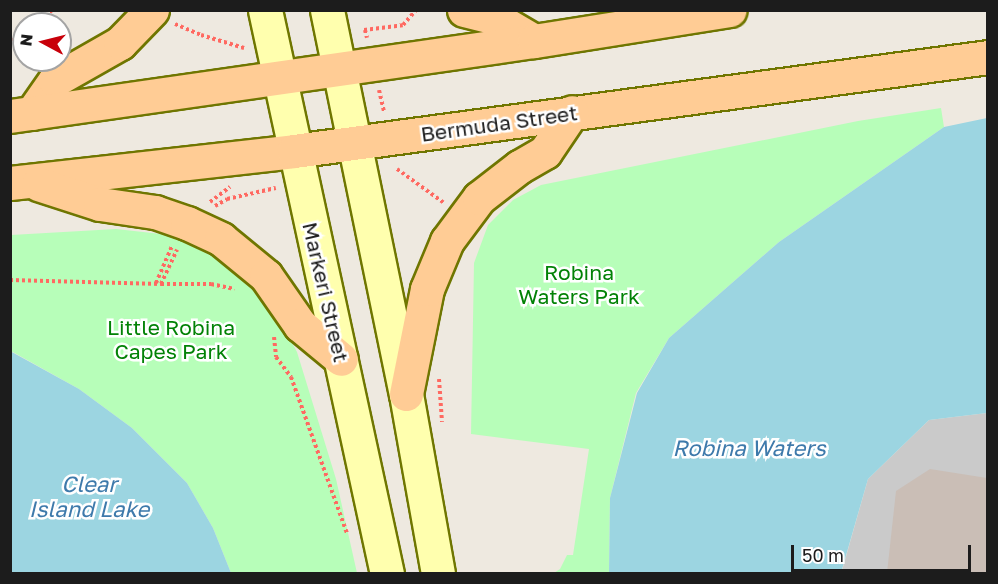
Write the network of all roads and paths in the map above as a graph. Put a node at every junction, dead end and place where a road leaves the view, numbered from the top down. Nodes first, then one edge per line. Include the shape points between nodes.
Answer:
1 (265, 10) edge
2 (327, 10) edge
3 (416, 10) edge
4 (464, 10) edge
5 (730, 10) edge
6 (161, 16) edge
7 (358, 30) dead end
8 (534, 41) junction
9 (248, 49) dead end
10 (987, 57) edge
11 (373, 63) junction
12 (338, 69) junction
13 (279, 77) junction
14 (572, 112) junction
15 (21, 114) edge
16 (390, 138) junction
17 (353, 143) junction
18 (294, 151) junction
19 (397, 169) dead end
20 (19, 182) edge
21 (285, 187) dead end
22 (445, 204) dead end
23 (210, 209) dead end
24 (179, 245) dead end
25 (10, 280) edge
26 (161, 284) junction
27 (240, 291) dead end
28 (273, 333) dead end
29 (341, 359) junction
30 (439, 376) dead end
31 (406, 394) junction
32 (442, 430) dead end
33 (350, 541) dead end
34 (387, 573) edge
35 (438, 573) edge

1 - 13 main road, Markeri Street
2 - 12 main road
3 - 7 path via 403,25
4 - 8 main road via 495,18
5 - 8 main road
6 - 9 path via 201,35
6 - 15 main road via 55,80
8 - 11 main road
10 - 14 main road, Bermuda Street
11 - 12 main road
11 - 16 path
12 - 13 main road
12 - 17 main road
13 - 15 main road
13 - 18 main road, Markeri Street
14 - 16 main road, Bermuda Street
14 - 31 main road via 545,152 479,198 447,241 427,289
16 - 17 main road, Bermuda Street
17 - 18 main road, Bermuda Street
17 - 31 main road
18 - 20 main road, Bermuda Street
18 - 29 main road, Markeri Street
19 - 22 path
20 - 29 main road via 100,204 155,212 221,239 266,276 300,325
21 - 23 path via 227,199
24 - 26 path
25 - 26 path
26 - 27 path via 211,284
28 - 33 path via 276,357 291,377
29 - 34 main road, Markeri Street
30 - 32 path
31 - 35 main road

